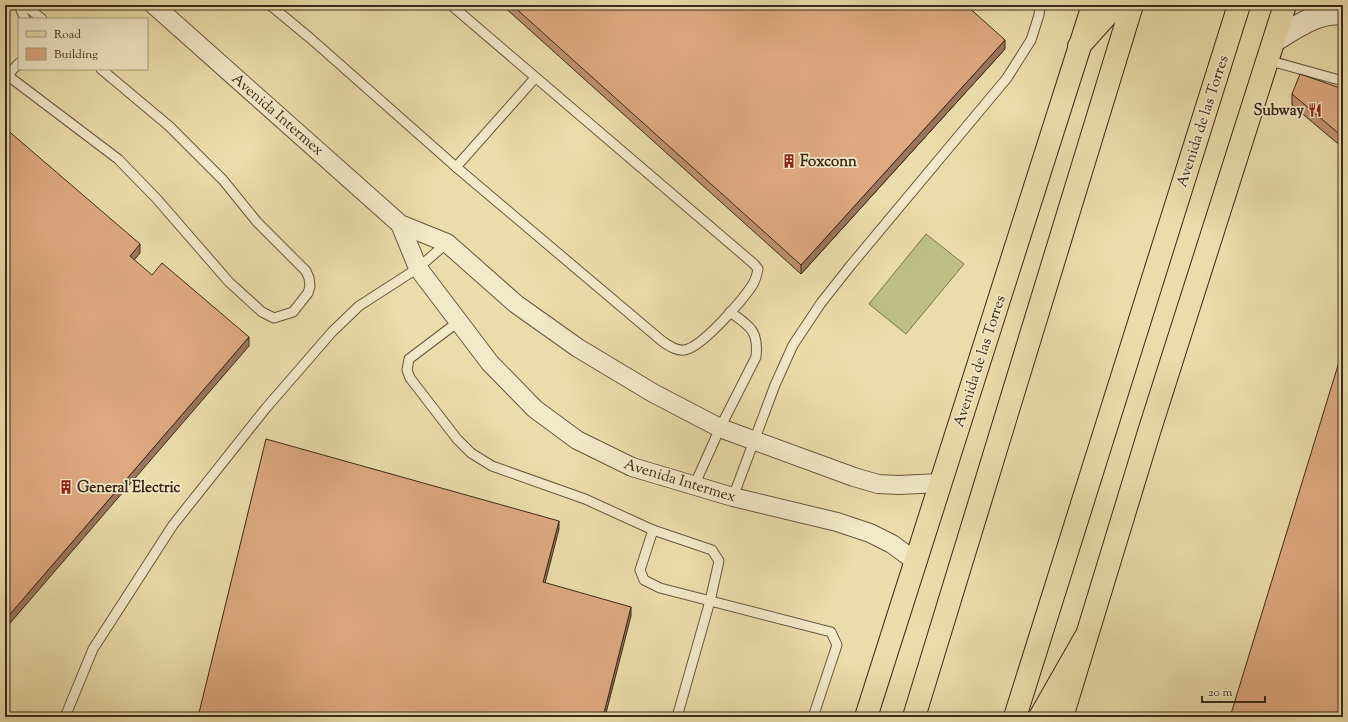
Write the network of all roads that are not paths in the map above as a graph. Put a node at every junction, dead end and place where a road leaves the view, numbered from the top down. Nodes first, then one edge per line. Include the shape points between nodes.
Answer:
1 (8, 5) edge
2 (19, 5) edge
3 (25, 5) edge
4 (154, 5) edge
5 (270, 5) edge
6 (451, 5) edge
7 (1040, 5) edge
8 (1093, 5) edge
9 (1116, 5) edge
10 (1132, 5) edge
11 (1239, 5) edge
12 (1285, 5) edge
13 (5, 8) edge
14 (1336, 10) edge
15 (25, 18) edge
16 (41, 18) edge
17 (1275, 40) junction
18 (1079, 46) junction
19 (1267, 60) junction
20 (18, 64) edge
21 (102, 70) edge
22 (6, 76) edge
23 (536, 78) junction
24 (1343, 81) edge
25 (456, 167) junction
26 (400, 224) junction
27 (447, 243) junction
28 (418, 268) junction
29 (730, 312) junction
30 (458, 322) junction
31 (720, 428) junction
32 (754, 440) junction
33 (940, 483) junction
34 (694, 486) junction
35 (733, 497) junction
36 (653, 530) junction
37 (915, 561) junction
38 (710, 600) junction
39 (1085, 638) junction
40 (65, 717) edge
41 (677, 717) edge
42 (813, 717) edge
43 (866, 717) edge
44 (914, 717) edge
45 (1015, 717) edge
46 (1040, 717) edge
47 (1062, 717) edge

1 - 13 lane
2 - 15 lane
3 - 16 lane
4 - 26 street, Avenida Intermex
5 - 25 lane
6 - 23 lane
7 - 32 lane via 1031,40 1007,78 851,265 793,345
8 - 18 main road, Avenida de las Torres
9 - 18 main road
10 - 44 main road
11 - 45 main road, Avenida de las Torres
12 - 17 main road
14 - 17 street via 1298,26
17 - 19 main road
18 - 33 main road, Avenida de las Torres
19 - 24 lane
19 - 39 main road
20 - 22 lane
21 - 22 lane via 169,126 223,180 257,222 306,271 310,286 308,293 293,312 274,318 262,312 229,282 161,203 118,159
23 - 25 lane
23 - 29 lane via 754,264 758,269 754,283
25 - 29 lane via 662,342 674,349 687,350 700,342
26 - 27 street, Avenida Intermex
26 - 28 street, Avenida Intermex
27 - 28 lane
27 - 31 street, Avenida Intermex via 516,304 578,348 653,393
28 - 30 street, Avenida Intermex
28 - 40 lane via 359,306 332,332 266,408 173,525 93,649
29 - 31 lane via 748,324 756,335 756,357
30 - 34 street, Avenida Intermex via 490,363 535,409 577,440 632,467
30 - 36 lane via 409,359 407,364 410,378 471,453 492,466 585,499
31 - 32 street, Avenida Intermex
31 - 34 lane
32 - 33 street, Avenida Intermex via 854,478 878,484 899,486
32 - 35 lane
33 - 37 main road, Avenida de las Torres
34 - 35 street, Avenida Intermex
35 - 37 street, Avenida Intermex via 792,510 870,533 892,544
36 - 38 lane via 712,550 719,561
36 - 38 lane via 640,570 644,580 660,588
37 - 43 main road, Avenida de las Torres
38 - 41 lane
38 - 42 lane via 831,632 837,645
39 - 46 main road
39 - 47 main road

